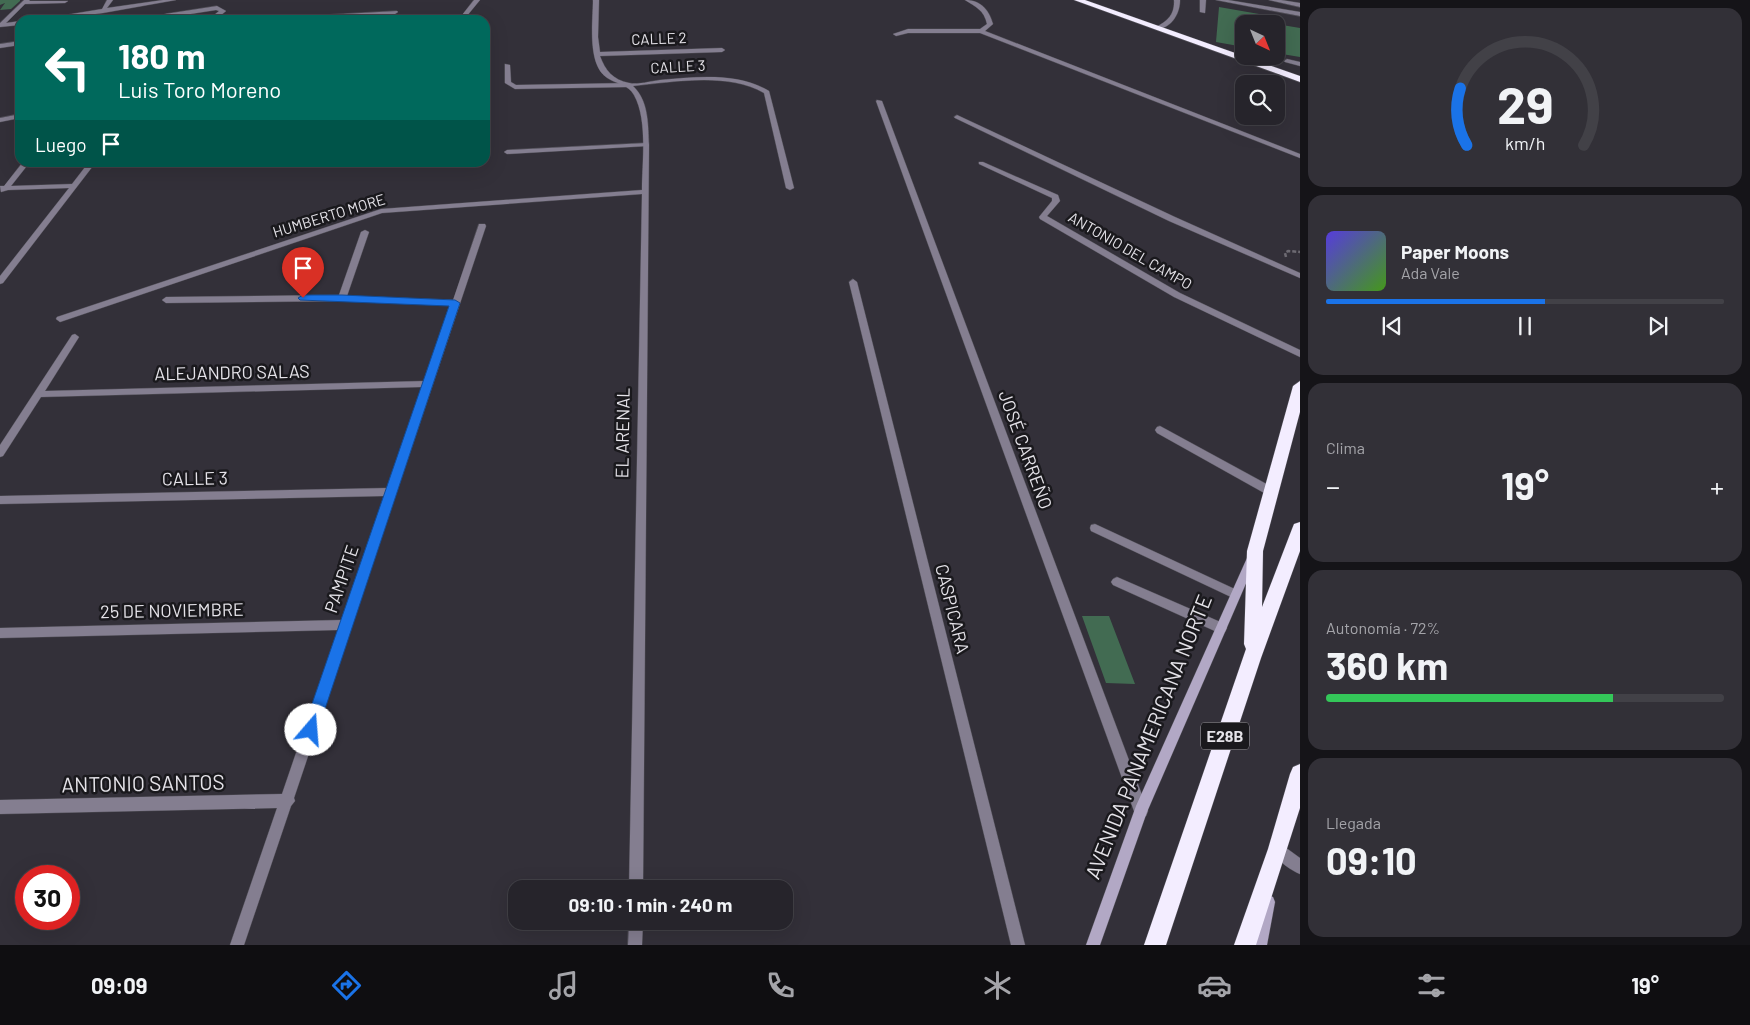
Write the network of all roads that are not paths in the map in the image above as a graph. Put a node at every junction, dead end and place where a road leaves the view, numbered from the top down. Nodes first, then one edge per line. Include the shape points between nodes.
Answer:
1 (65, 0) edge
2 (110, 0) edge
3 (173, 0) edge
4 (476, 0) edge
5 (596, 0) edge
6 (968, 0) edge
7 (1078, 0) edge
8 (1177, 0) edge
9 (1204, 0) edge
10 (1219, 0) edge
11 (1272, 0) edge
12 (1296, 0) edge
13 (25, 2) edge
14 (149, 2) edge
15 (1300, 4) edge
16 (61, 6) dead end
17 (103, 11) junction
18 (57, 12) dead end
19 (396, 12) dead end
20 (1202, 12) dead end
21 (1300, 14) edge
22 (55, 15) edge
23 (74, 15) edge
24 (172, 15) edge
25 (218, 15) edge
26 (349, 15) edge
27 (463, 15) edge
28 (15, 23) edge
29 (0, 25) edge
30 (1158, 28) junction
31 (981, 31) junction
32 (896, 34) dead end
33 (15, 44) edge
34 (0, 46) edge
35 (722, 50) dead end
36 (596, 54) junction
37 (1287, 61) dead end
38 (1300, 64) edge
39 (507, 65) dead end
40 (1300, 79) edge
41 (629, 85) junction
42 (879, 101) dead end
43 (15, 117) edge
44 (957, 117) dead end
45 (9, 118) junction
46 (0, 120) edge
47 (0, 128) edge
48 (646, 145) junction
49 (507, 152) dead end
50 (1300, 156) edge
51 (981, 163) dead end
52 (22, 167) edge
53 (89, 167) edge
54 (74, 186) junction
55 (3, 188) edge
56 (790, 188) dead end
57 (646, 192) junction
58 (0, 194) edge
59 (482, 226) dead end
60 (365, 232) dead end
61 (1300, 276) edge
62 (0, 280) edge
63 (853, 282) dead end
64 (342, 298) junction
65 (166, 300) dead end
66 (455, 303) junction
67 (60, 319) dead end
68 (75, 337) dead end
69 (1300, 354) edge
70 (426, 384) junction
71 (1300, 386) edge
72 (39, 394) junction
73 (1160, 430) dead end
74 (0, 453) edge
75 (1270, 490) junction
76 (391, 492) junction
77 (0, 500) edge
78 (1095, 528) dead end
79 (1300, 529) edge
80 (1256, 550) junction
81 (1117, 582) dead end
82 (1235, 594) junction
83 (345, 625) junction
84 (1221, 628) junction
85 (0, 633) edge
86 (1252, 658) junction
87 (1300, 774) edge
88 (288, 801) junction
89 (0, 808) edge
90 (1141, 811) junction
91 (1278, 849) junction
92 (1300, 867) edge
93 (636, 880) edge
94 (636, 930) edge
95 (237, 945) edge
96 (636, 945) edge
97 (1018, 945) edge
98 (1093, 945) edge
99 (1155, 945) edge
100 (1245, 945) edge
101 (1260, 945) edge

1 - 13 street
1 - 16 street
2 - 17 street
3 - 14 street
4 - 27 street
5 - 36 street
6 - 31 street via 988,13 990,24
7 - 30 highway
8 - 30 street via 1178,9 1172,20
9 - 20 street
10 - 21 street
11 - 15 street
12 - 15 street
13 - 29 street
14 - 17 street
17 - 23 street
18 - 22 street
19 - 26 street
24 - 25 street via 218,8 223,11
28 - 29 street
30 - 40 highway
31 - 32 street via 908,31
31 - 50 street
33 - 34 street
35 - 36 street, CALLE 2
36 - 41 street via 605,73
37 - 38 street
39 - 41 street, CALLE 3 via 508,83 515,87
41 - 48 street, EL ARENAL via 644,110
41 - 56 street, CALLE 3 via 736,80 763,88 767,92
42 - 90 street, JOSÉ CARREÑO
43 - 45 street
44 - 61 street
45 - 46 street
45 - 47 street
48 - 49 street
48 - 57 street, EL ARENAL
51 - 69 street, ANTONIO DEL CAMPO via 1055,197 1056,201 1043,217 1177,295
52 - 55 street
53 - 54 street
54 - 55 street
54 - 62 street
55 - 58 street
57 - 67 street, HUMBERTO MORE via 380,211
57 - 93 street, EL ARENAL
59 - 66 street, PAMPITE
60 - 64 street
63 - 97 street, CASPICARA
64 - 65 street
64 - 66 street
66 - 70 street, PAMPITE
68 - 72 street
70 - 72 street, ALEJANDRO SALAS
70 - 76 street, PAMPITE
71 - 75 highway
72 - 74 street
73 - 75 street
75 - 80 highway
76 - 77 street, CALLE 3
76 - 83 street, PAMPITE
78 - 82 street
79 - 86 highway, E28B
80 - 82 main road, AVENIDA PANAMERICANA NORTE
80 - 86 highway
81 - 84 street
82 - 84 main road, AVENIDA PANAMERICANA NORTE
83 - 85 street, 25 DE NOVIEMBRE
83 - 88 street, PAMPITE
84 - 90 main road, AVENIDA PANAMERICANA NORTE
86 - 99 highway, E28B
87 - 91 highway
88 - 89 street, ANTONIO SANTOS
88 - 95 street, PAMPITE
90 - 98 main road, AVENIDA PANAMERICANA NORTE
91 - 92 street
91 - 100 highway
91 - 101 main road
94 - 96 street

